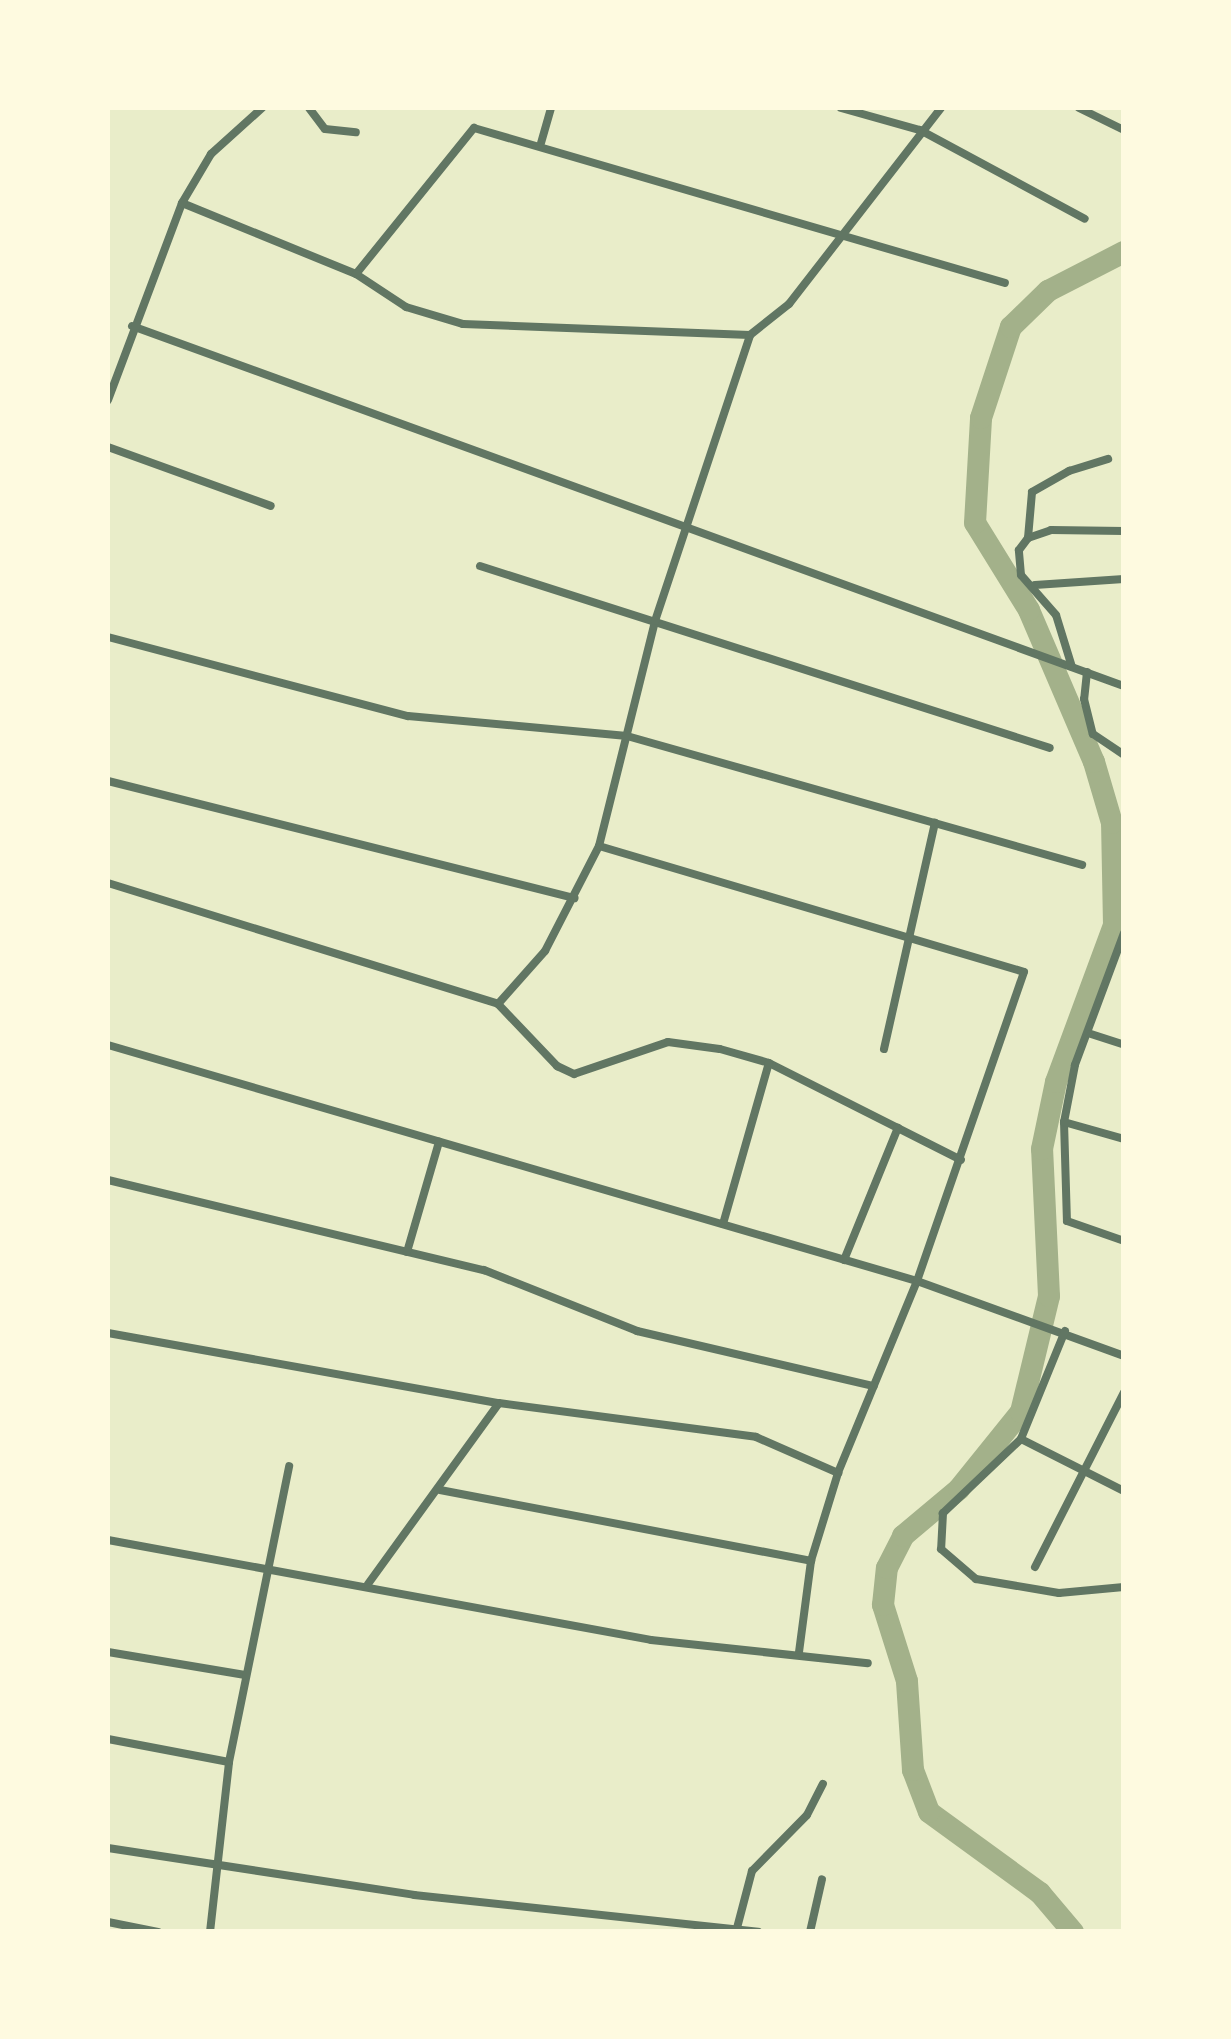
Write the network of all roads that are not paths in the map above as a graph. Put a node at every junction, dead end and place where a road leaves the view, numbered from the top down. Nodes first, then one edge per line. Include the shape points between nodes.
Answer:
1 (262, 108) edge
2 (309, 108) edge
3 (551, 108) edge
4 (841, 108) edge
5 (941, 108) edge
6 (1080, 108) edge
7 (1112, 108) edge
8 (1105, 120) junction
9 (920, 130) junction
10 (1124, 130) edge
11 (356, 132) dead end
12 (541, 143) junction
13 (182, 203) junction
14 (1085, 219) dead end
15 (846, 232) junction
16 (356, 274) junction
17 (1005, 283) dead end
18 (132, 326) junction
19 (750, 335) junction
20 (108, 400) edge
21 (108, 447) edge
22 (1108, 459) dead end
23 (271, 506) dead end
24 (684, 530) junction
25 (1124, 530) edge
26 (1028, 538) junction
27 (480, 566) dead end
28 (1124, 579) edge
29 (1036, 585) junction
30 (655, 621) junction
31 (108, 637) edge
32 (1067, 667) junction
33 (1087, 672) junction
34 (1124, 686) edge
35 (627, 736) junction
36 (1050, 748) dead end
37 (1124, 755) edge
38 (108, 782) edge
39 (934, 823) junction
40 (599, 846) junction
41 (1082, 865) dead end
42 (108, 883) edge
43 (576, 898) junction
44 (1124, 933) edge
45 (908, 938) junction
46 (1121, 955) edge
47 (498, 1004) junction
48 (1091, 1034) junction
49 (108, 1045) edge
50 (1124, 1045) edge
51 (884, 1049) dead end
52 (769, 1063) junction
53 (1064, 1122) junction
54 (898, 1128) junction
55 (1124, 1139) edge
56 (438, 1142) junction
57 (961, 1160) junction
58 (108, 1180) edge
59 (723, 1224) junction
60 (1124, 1241) edge
61 (407, 1252) junction
62 (844, 1260) junction
63 (917, 1281) junction
64 (1066, 1330) junction
65 (108, 1332) edge
66 (1124, 1356) edge
67 (874, 1386) junction
68 (1124, 1392) edge
69 (500, 1403) junction
70 (1021, 1438) junction
71 (288, 1466) dead end
72 (1082, 1471) junction
73 (838, 1473) junction
74 (440, 1490) junction
75 (1124, 1490) edge
76 (108, 1540) edge
77 (810, 1560) junction
78 (266, 1567) junction
79 (1036, 1567) dead end
80 (368, 1584) junction
81 (1124, 1587) edge
82 (108, 1652) edge
83 (800, 1652) junction
84 (868, 1664) dead end
85 (245, 1675) junction
86 (108, 1739) edge
87 (229, 1762) junction
88 (823, 1784) dead end
89 (108, 1848) edge
90 (219, 1867) junction
91 (822, 1879) dead end
92 (108, 1922) edge
93 (737, 1928) junction
94 (158, 1932) edge
95 (210, 1932) edge
96 (758, 1932) edge
97 (810, 1932) edge

1 - 13 street via 211,154
2 - 11 street via 326,129
3 - 12 street
4 - 9 street
5 - 9 street
6 - 8 street
7 - 8 street
8 - 10 street
9 - 14 street
9 - 15 street
12 - 15 street
12 - 16 street via 474,128
13 - 16 street
13 - 18 street
15 - 17 street
15 - 19 street via 789,304
16 - 19 street via 406,307 463,324
18 - 20 street
18 - 24 street
19 - 24 street
21 - 23 street
22 - 26 street via 1037,487
24 - 30 street
24 - 32 street
25 - 26 street via 1052,530
26 - 29 street via 1018,565
27 - 30 street
28 - 29 street
29 - 32 street via 1056,615
30 - 35 street
30 - 36 street
31 - 35 street via 408,716
32 - 33 street
33 - 34 street
33 - 37 street via 1084,698 1094,734
35 - 39 street
35 - 40 street
38 - 43 street
39 - 41 street
39 - 45 street
40 - 43 street
40 - 45 street
42 - 47 street
43 - 47 street via 545,951
44 - 46 street
45 - 51 street
45 - 57 street via 1024,972
46 - 48 street
47 - 52 street via 557,1066 574,1074 668,1042
48 - 50 street
48 - 53 street via 1075,1065
49 - 56 street
52 - 54 street
52 - 59 street
53 - 55 street
53 - 60 street via 1068,1221
54 - 57 street
54 - 62 street
56 - 59 street
56 - 61 street
57 - 63 street
58 - 61 street
59 - 62 street
61 - 67 street via 484,1270 637,1331
62 - 63 street
63 - 64 street
63 - 67 street
64 - 66 street
64 - 70 street
65 - 69 street
67 - 73 street
68 - 72 street
69 - 73 street via 756,1437
69 - 74 street
70 - 72 street
70 - 81 street via 943,1513 941,1549 976,1579 1059,1593
71 - 78 street
72 - 75 street
72 - 79 street
73 - 77 street
74 - 77 street
74 - 80 street
76 - 78 street
77 - 83 street
78 - 80 street
78 - 85 street
80 - 83 street via 651,1640
82 - 85 street
83 - 84 street
85 - 87 street
86 - 87 street
87 - 90 street
88 - 93 street via 806,1815 752,1870
89 - 90 street
90 - 93 street via 414,1896
90 - 95 street
91 - 97 street
92 - 94 street
93 - 96 street

